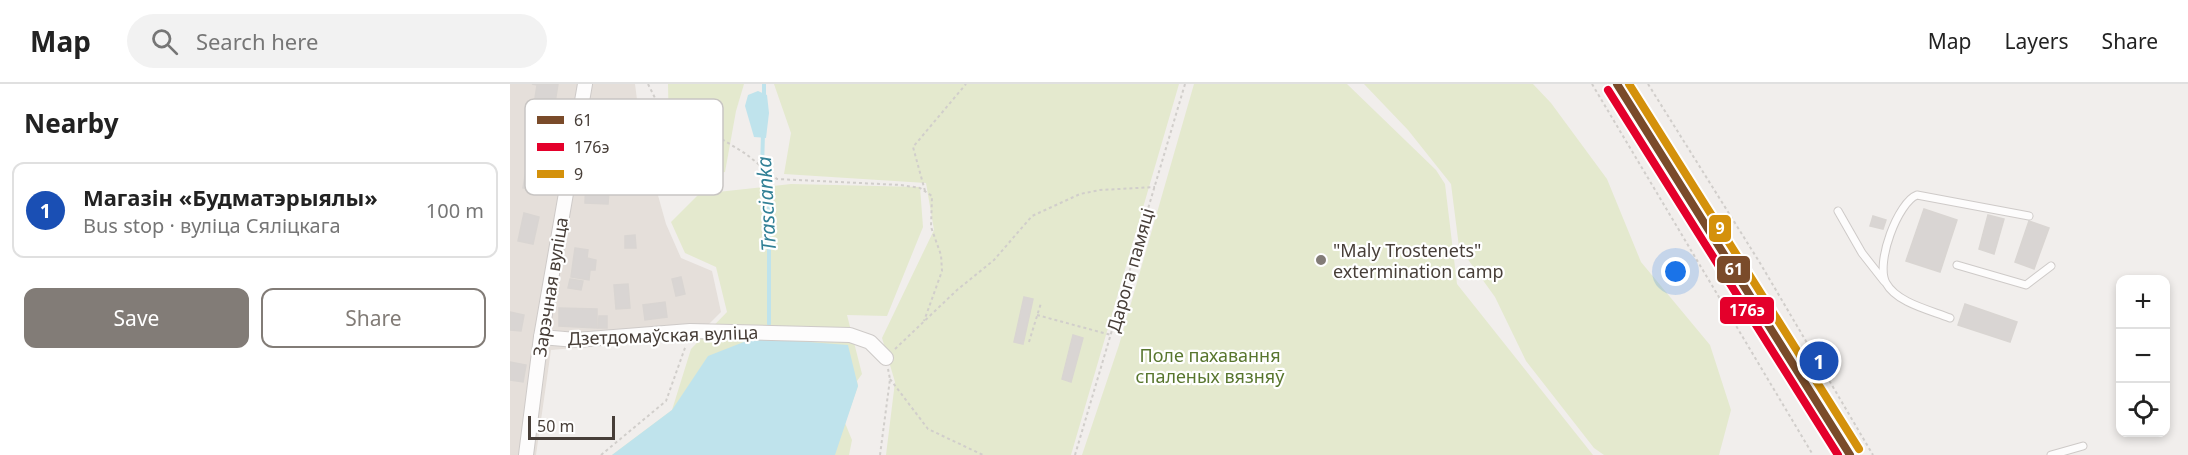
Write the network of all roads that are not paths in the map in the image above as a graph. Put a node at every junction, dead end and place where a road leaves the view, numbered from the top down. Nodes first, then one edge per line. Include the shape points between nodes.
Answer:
1 (585, 84) edge
2 (1617, 84) edge
3 (582, 99) edge
4 (566, 195) edge
5 (1838, 211) dead end
6 (2029, 216) dead end
7 (1957, 265) dead end
8 (2051, 266) dead end
9 (1886, 283) junction
10 (1950, 318) dead end
11 (541, 337) junction
12 (886, 358) road end
13 (2083, 446) dead end
14 (1847, 452) edge
15 (526, 455) edge
16 (2051, 455) edge

1 - 3 street, Зарэчная вуліца
2 - 14 main road
4 - 11 street, Зарэчная вуліца
5 - 9 lane via 1862,253
6 - 9 lane via 1917,195 1909,198 1887,245
7 - 8 lane via 2026,285
9 - 10 lane via 1902,299
11 - 12 street, Дзетдомаўская вуліца via 576,340 690,331 850,335 870,342
11 - 15 street, Зарэчная вуліца
13 - 16 lane

